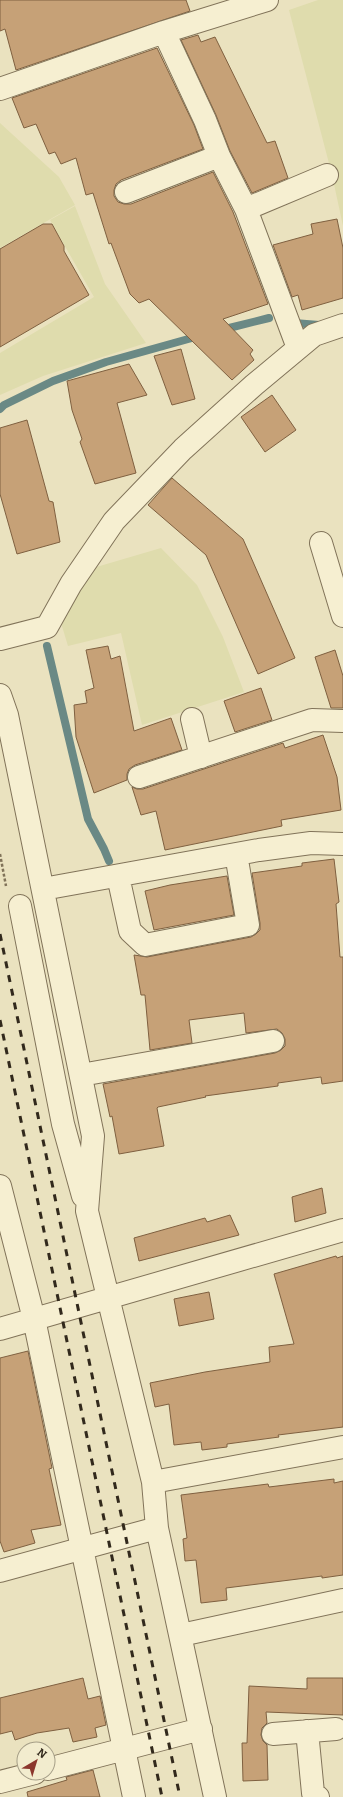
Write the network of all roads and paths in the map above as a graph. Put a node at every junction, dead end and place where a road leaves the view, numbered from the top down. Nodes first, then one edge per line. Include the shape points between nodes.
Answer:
1 (267, 0) edge
2 (164, 32) junction
3 (0, 89) edge
4 (219, 156) junction
5 (327, 176) dead end
6 (126, 192) dead end
7 (246, 209) junction
8 (343, 325) edge
9 (298, 348) junction
10 (321, 543) dead end
11 (335, 564) edge
12 (343, 616) edge
13 (0, 639) edge
14 (0, 695) edge
15 (192, 719) dead end
16 (343, 721) edge
17 (201, 757) junction
18 (139, 777) dead end
19 (343, 844) edge
20 (236, 854) junction
21 (118, 876) junction
22 (43, 889) junction
23 (20, 906) dead end
24 (273, 1041) dead end
25 (81, 1076) junction
26 (0, 1186) edge
27 (87, 1211) junction
28 (343, 1230) edge
29 (108, 1298) junction
30 (34, 1319) junction
31 (0, 1329) edge
32 (343, 1447) edge
33 (153, 1482) junction
34 (157, 1528) junction
35 (82, 1548) junction
36 (0, 1570) edge
37 (343, 1600) edge
38 (181, 1635) junction
39 (201, 1729) junction
40 (336, 1729) dead end
41 (307, 1731) junction
42 (273, 1734) dead end
43 (124, 1749) junction
44 (56, 1767) edge
45 (16, 1778) edge
46 (0, 1782) edge
47 (134, 1797) edge
48 (215, 1797) edge
49 (318, 1797) edge

1 - 2 street
2 - 3 street
2 - 4 street
4 - 6 street
4 - 7 street
5 - 7 street
7 - 9 street
8 - 9 street via 314,335
9 - 13 street via 183,449 114,521 70,584 47,627
10 - 11 street
11 - 12 street
14 - 22 street via 7,715
15 - 17 street
16 - 17 street via 312,720
17 - 18 street
19 - 20 street via 311,843
20 - 21 street
20 - 21 street via 248,925 145,945 130,931
21 - 22 street
22 - 25 street
23 - 27 street via 63,1124
24 - 25 street
25 - 27 street via 93,1136
26 - 30 street
27 - 29 street
28 - 29 street
29 - 30 street
29 - 33 street
30 - 31 street
30 - 35 street
32 - 33 street
33 - 34 street
34 - 35 street
34 - 38 street
35 - 36 street
35 - 43 street
37 - 38 street
38 - 39 street
39 - 43 street
39 - 48 street
40 - 41 street
41 - 42 street
41 - 49 street via 313,1793
43 - 44 street
43 - 47 street
45 - 46 street

